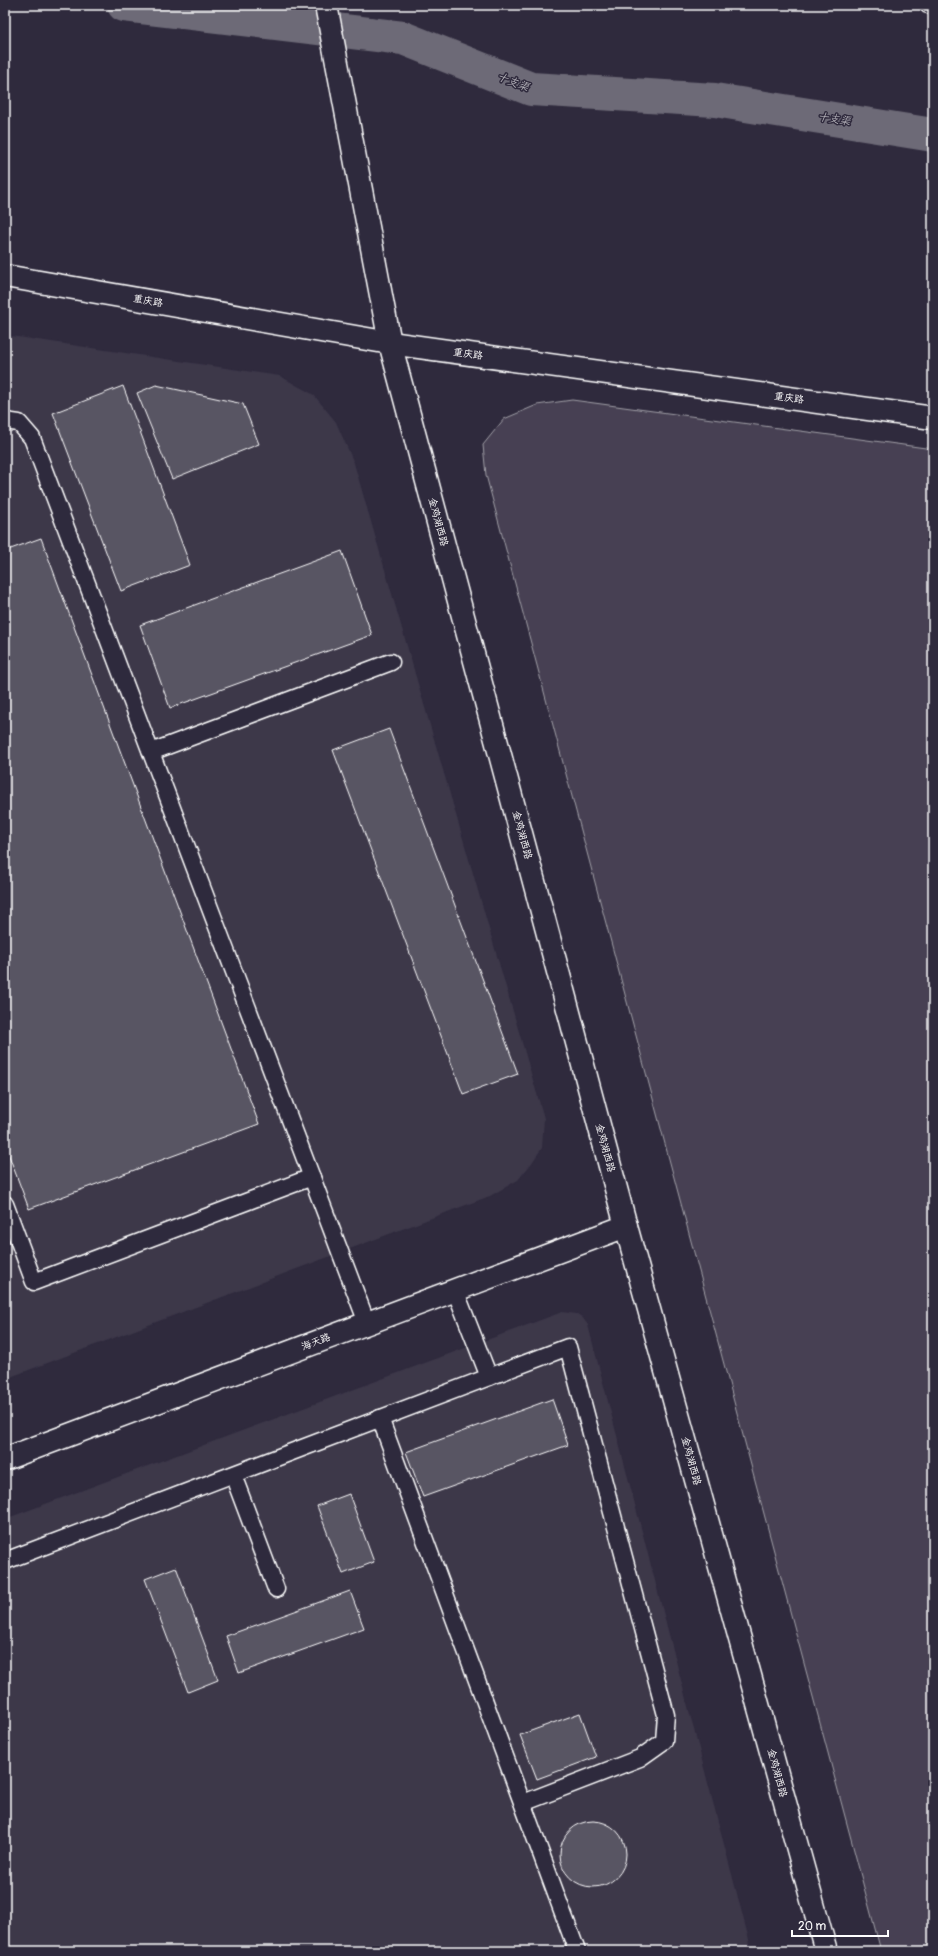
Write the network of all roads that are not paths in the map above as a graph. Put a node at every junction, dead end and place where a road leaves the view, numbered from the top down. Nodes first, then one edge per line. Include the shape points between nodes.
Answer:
1 (326, 5) edge
2 (928, 5) edge
3 (933, 6) edge
4 (5, 276) edge
5 (390, 343) junction
6 (933, 418) edge
7 (5, 421) edge
8 (392, 662) dead end
9 (151, 752) junction
10 (312, 1177) junction
11 (5, 1204) edge
12 (626, 1226) junction
13 (455, 1290) junction
14 (367, 1323) junction
15 (489, 1377) junction
16 (380, 1418) junction
17 (5, 1459) edge
18 (233, 1474) junction
19 (5, 1561) edge
20 (276, 1590) dead end
21 (523, 1803) junction
22 (577, 1951) edge
23 (826, 1951) edge

1 - 5 street, 金鸡湖西路
2 - 3 lane
4 - 5 street, 重庆路
5 - 6 street, 重庆路
5 - 12 street, 金鸡湖西路
7 - 9 lane via 19,423 32,438
8 - 9 lane
9 - 10 lane
10 - 11 lane via 34,1282
10 - 14 lane
12 - 13 street, 海天路
12 - 23 street, 金鸡湖西路
13 - 14 street, 海天路
13 - 15 lane
14 - 17 street, 海天路
15 - 16 lane
15 - 21 lane via 568,1347 666,1716 664,1741 640,1758
16 - 18 lane
16 - 21 lane
18 - 19 lane
18 - 20 lane
21 - 22 lane

